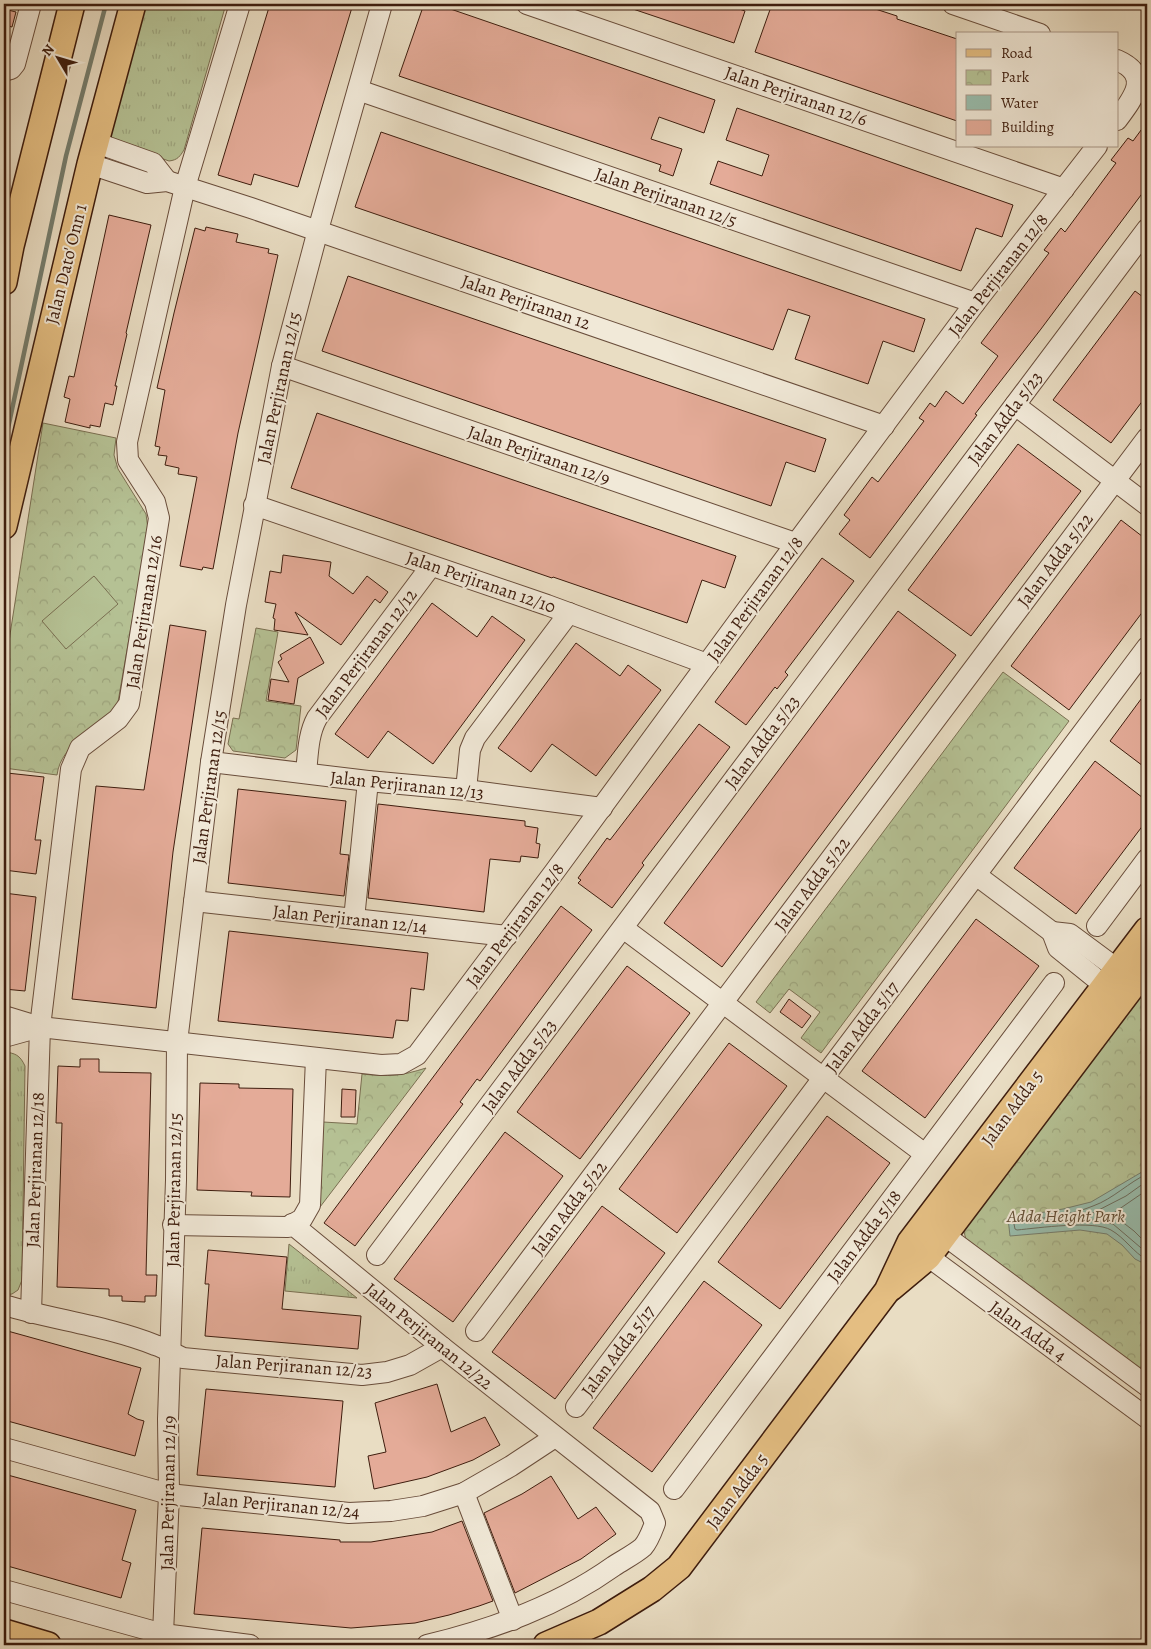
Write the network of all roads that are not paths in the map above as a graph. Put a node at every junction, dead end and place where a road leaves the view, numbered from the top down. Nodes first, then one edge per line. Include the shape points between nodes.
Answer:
1 (31, 4) edge
2 (72, 4) edge
3 (133, 4) edge
4 (240, 4) edge
5 (382, 4) edge
6 (528, 4) edge
7 (953, 4) edge
8 (1034, 32) edge
9 (1123, 62) edge
10 (4, 71) edge
11 (358, 90) junction
12 (1118, 119) edge
13 (1095, 148) edge
14 (93, 153) junction
15 (176, 184) junction
16 (1064, 189) junction
17 (1147, 229) edge
18 (318, 230) junction
19 (4, 282) edge
20 (975, 303) junction
21 (282, 366) junction
22 (1015, 405) junction
23 (884, 426) junction
24 (1147, 438) edge
25 (1115, 480) junction
26 (1147, 504) edge
27 (254, 505) junction
28 (4, 525) edge
29 (796, 543) junction
30 (431, 566) junction
31 (569, 613) junction
32 (1147, 647) edge
33 (707, 664) junction
34 (211, 762) junction
35 (306, 773) junction
36 (368, 781) junction
37 (466, 790) junction
38 (602, 808) junction
39 (1147, 859) edge
40 (976, 876) junction
41 (194, 901) junction
42 (354, 919) junction
43 (1097, 926) dead end
44 (623, 928) junction
45 (1147, 930) edge
46 (507, 936) junction
47 (1125, 981) edge
48 (1054, 983) dead end
49 (723, 1003) junction
50 (4, 1016) edge
51 (40, 1027) junction
52 (4, 1037) edge
53 (176, 1042) junction
54 (316, 1058) junction
55 (823, 1078) junction
56 (925, 1154) junction
57 (292, 1224) junction
58 (174, 1225) junction
59 (935, 1228) junction
60 (919, 1249) junction
61 (376, 1255) dead end
62 (4, 1305) edge
63 (31, 1313) junction
64 (476, 1331) dead end
65 (442, 1347) junction
66 (171, 1353) junction
67 (1147, 1386) edge
68 (576, 1407) dead end
69 (1147, 1418) edge
70 (556, 1437) junction
71 (4, 1448) edge
72 (674, 1488) dead end
73 (464, 1493) junction
74 (169, 1494) junction
75 (4, 1590) edge
76 (513, 1620) junction
77 (4, 1632) edge
78 (163, 1634) junction
79 (39, 1644) edge
80 (250, 1645) edge
81 (427, 1645) edge
82 (546, 1645) edge

1 - 10 street via 15,64
2 - 19 main road
3 - 14 main road, Jalan Dato' Onn 1
4 - 15 street, Jalan Perjiranan 12/16
5 - 11 street, Jalan Perjiranan 12/15
6 - 16 street, Jalan Perjiranan 12/6
7 - 8 street
9 - 12 street via 1139,74 1141,89
11 - 18 street, Jalan Perjiranan 12/15
11 - 20 street, Jalan Perjiranan 12/5
13 - 16 street, Jalan Perjiranan 12/8
14 - 15 street via 153,163
14 - 28 main road, Jalan Dato' Onn 1
15 - 18 street, Jalan Perjiranan 12
15 - 51 street, Jalan Perjiranan 12/16 via 127,442 128,460 155,502 159,518 129,704 118,719 80,748 71,768
16 - 20 street, Jalan Perjiranan 12/8
17 - 22 street, Jalan Adda 5/23
18 - 21 street, Jalan Perjiranan 12/15
18 - 23 street, Jalan Perjiranan 12
20 - 23 street, Jalan Perjiranan 12/8
21 - 27 street, Jalan Perjiranan 12/15
21 - 29 street, Jalan Perjiranan 12/9
22 - 25 street
22 - 44 street, Jalan Adda 5/23
23 - 29 street, Jalan Perjiranan 12/8
24 - 25 street, Jalan Adda 5/22
25 - 26 street
25 - 49 street, Jalan Adda 5/22
27 - 30 street, Jalan Perjiranan 12/10
27 - 34 street, Jalan Perjiranan 12/15
29 - 33 street, Jalan Perjiranan 12/8
30 - 31 street, Jalan Perjiranan 12/10
30 - 35 street, Jalan Perjiranan 12/12 via 312,726
31 - 33 street, Jalan Perjiranan 12/10
31 - 37 street via 475,738 470,750
32 - 40 street, Jalan Adda 5/17
33 - 38 street, Jalan Perjiranan 12/8
34 - 35 street, Jalan Perjiranan 12/13
34 - 41 street, Jalan Perjiranan 12/15
35 - 36 street, Jalan Perjiranan 12/13
36 - 37 street, Jalan Perjiranan 12/13
36 - 42 street
37 - 38 street, Jalan Perjiranan 12/13
38 - 46 street, Jalan Perjiranan 12/8
39 - 43 street
40 - 47 street via 1052,932 1058,948
40 - 55 street, Jalan Adda 5/17
41 - 42 street, Jalan Perjiranan 12/14
41 - 53 street, Jalan Perjiranan 12/15
42 - 46 street, Jalan Perjiranan 12/14
44 - 49 street
44 - 61 street, Jalan Adda 5/23
45 - 47 main road, Jalan Adda 5
46 - 54 street, Jalan Perjiranan 12/8 via 417,1055 401,1064 381,1065
47 - 59 main road, Jalan Adda 5
48 - 56 street, Jalan Adda 5/18
49 - 55 street
49 - 64 street, Jalan Adda 5/22
50 - 51 street
51 - 52 street
51 - 53 street
51 - 63 street, Jalan Perjiranan 12/18
53 - 54 street
53 - 58 street, Jalan Perjiranan 12/15
54 - 57 street via 310,1205 302,1219
55 - 56 street
55 - 68 street, Jalan Adda 5/17
56 - 72 street, Jalan Adda 5/18
57 - 58 street via 288,1227
57 - 65 street, Jalan Perjiranan 12/22
58 - 66 street, Jalan Perjiranan 12/15
59 - 60 main road, Jalan Adda 5
59 - 67 street, Jalan Adda 4
60 - 69 street, Jalan Adda 4
60 - 82 main road, Jalan Adda 5 via 679,1566 652,1589 599,1622
62 - 63 street, Jalan Perjiranan 12/23
63 - 66 street, Jalan Perjiranan 12/23 via 99,1328 156,1345
65 - 66 street, Jalan Perjiranan 12/23 via 410,1365 387,1372 362,1374 183,1358
65 - 70 street, Jalan Perjiranan 12/22
66 - 74 street, Jalan Perjiranan 12/19
70 - 73 street, Jalan Perjiranan 12/24
70 - 76 street, Jalan Perjiranan 12/22 via 650,1511 655,1523 643,1547 608,1571 557,1601
71 - 74 street, Jalan Perjiranan 12/24
73 - 74 street, Jalan Perjiranan 12/24 via 423,1506 349,1514
73 - 76 street
74 - 78 street, Jalan Perjiranan 12/19
75 - 78 street
76 - 81 street
77 - 79 main road
78 - 80 street

